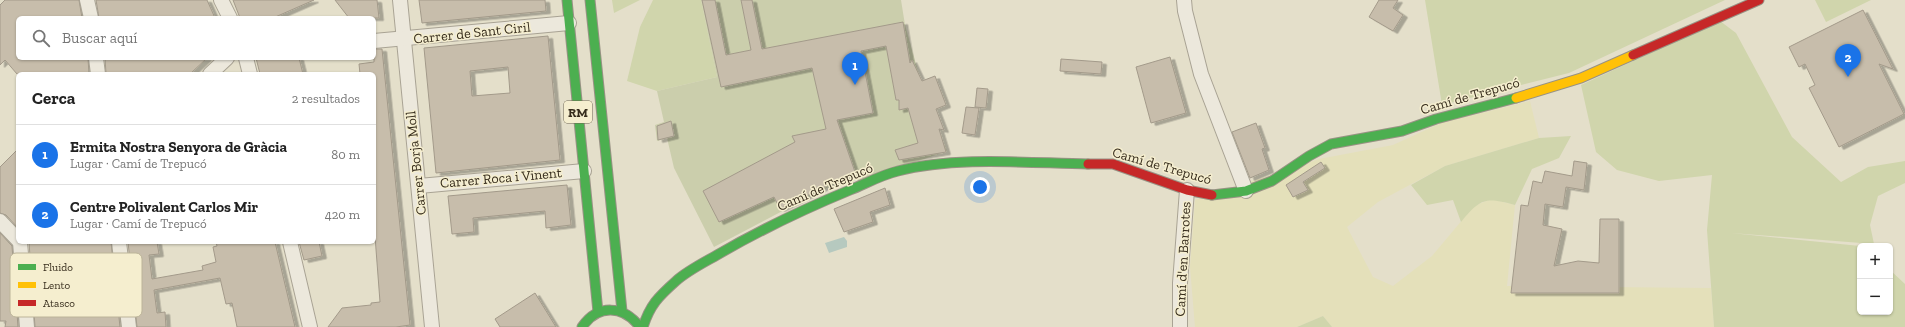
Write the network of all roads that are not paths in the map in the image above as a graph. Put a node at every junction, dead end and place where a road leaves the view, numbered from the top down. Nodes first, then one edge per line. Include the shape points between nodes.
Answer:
1 (87, 0) edge
2 (221, 0) edge
3 (400, 0) edge
4 (567, 0) edge
5 (590, 0) edge
6 (1184, 0) edge
7 (1758, 0) edge
8 (91, 16) edge
9 (229, 16) edge
10 (569, 23) junction
11 (404, 39) junction
12 (376, 41) edge
13 (96, 60) edge
14 (225, 60) edge
15 (246, 60) edge
16 (98, 72) edge
17 (212, 72) edge
18 (250, 72) edge
19 (584, 171) junction
20 (419, 186) junction
21 (1187, 190) junction
22 (1246, 191) junction
23 (0, 221) edge
24 (16, 238) edge
25 (290, 244) edge
26 (622, 311) junction
27 (598, 312) junction
28 (26, 317) edge
29 (128, 317) edge
30 (27, 327) edge
31 (129, 327) edge
32 (310, 327) edge
33 (432, 327) edge
34 (582, 327) edge
35 (642, 327) edge
36 (1180, 327) edge

1 - 8 street
2 - 9 street
3 - 11 street, Carrer Borja Moll
4 - 10 street, RM
5 - 26 street, RM
6 - 22 street via 1201,74
7 - 22 street, Camí de Trepucó via 1581,78 1402,131 1331,144 1272,181
10 - 11 street, Carrer de Sant Ciril
10 - 19 street, RM
11 - 12 street, Carrer de Sant Ciril
11 - 20 street, Carrer Borja Moll
13 - 16 street
14 - 17 street
15 - 18 street
19 - 20 street, Carrer Roca i Vinent
19 - 27 street, RM
20 - 33 street, Carrer Borja Moll
21 - 22 street, Camí de Trepucó via 1214,195
21 - 35 street, Camí de Trepucó via 1113,164 999,162 943,164 898,171 812,206 750,236 702,264 677,280 658,298 649,308
21 - 36 street, Camí d'en Barrotes via 1180,283
23 - 24 street
25 - 32 street
26 - 27 street
26 - 35 street
27 - 34 street
28 - 30 street
29 - 31 street

